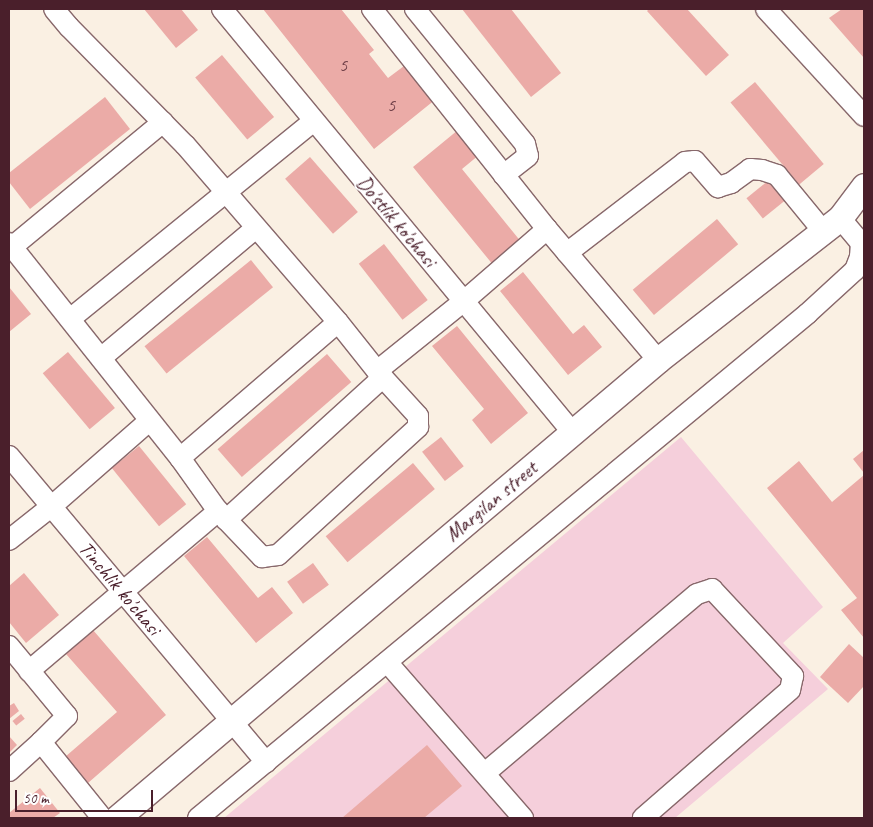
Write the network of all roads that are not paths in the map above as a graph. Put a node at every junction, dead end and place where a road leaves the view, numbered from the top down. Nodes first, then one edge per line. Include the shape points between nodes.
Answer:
1 (54, 9) edge
2 (222, 9) edge
3 (372, 9) edge
4 (415, 9) edge
5 (766, 9) edge
6 (864, 116) edge
7 (314, 121) junction
8 (163, 122) junction
9 (504, 175) junction
10 (864, 186) edge
11 (226, 194) junction
12 (832, 225) junction
13 (256, 228) junction
14 (547, 229) junction
15 (10, 245) edge
16 (567, 253) junction
17 (862, 259) edge
18 (464, 301) junction
19 (70, 319) junction
20 (338, 322) junction
21 (101, 358) junction
22 (658, 360) junction
23 (380, 374) junction
24 (149, 421) junction
25 (572, 432) junction
26 (9, 456) edge
27 (180, 458) junction
28 (52, 506) junction
29 (222, 515) junction
30 (9, 540) edge
31 (122, 591) junction
32 (11, 652) edge
33 (387, 662) junction
34 (29, 671) junction
35 (232, 721) junction
36 (41, 742) junction
37 (266, 762) junction
38 (9, 771) edge
39 (485, 773) junction
40 (102, 818) edge
41 (117, 818) edge
42 (198, 818) edge
43 (522, 818) edge
44 (643, 818) edge

1 - 8 street
2 - 7 street, Do'stlik ko'chasi
3 - 9 street
4 - 9 street via 525,144 528,156
5 - 6 street
7 - 11 street
7 - 18 street, Do'stlik ko'chasi
8 - 11 street
8 - 15 street
9 - 14 street
10 - 12 main road, Margilan street
11 - 13 street
11 - 19 street
12 - 16 street via 777,175 750,169 731,183 718,187 695,161 685,162
12 - 17 street via 862,244
12 - 22 main road, Margilan street
13 - 20 street
13 - 21 street
14 - 16 street
14 - 18 street
15 - 19 street
16 - 22 street
17 - 33 street via 855,270 807,314
18 - 23 street
18 - 25 street, Do'stlik ko'chasi
19 - 21 street
20 - 23 street
20 - 27 street
21 - 24 street
22 - 25 main road, Margilan street
23 - 29 street
23 - 29 street via 418,416 418,427 286,548 278,555 262,557
24 - 27 street
24 - 28 street
25 - 35 main road, Margilan street
26 - 28 street, Tinchlik ko'chasi
27 - 29 street
28 - 30 street
28 - 31 street, Tinchlik ko'chasi
29 - 31 street
31 - 34 street
31 - 35 street, Tinchlik ko'chasi
32 - 34 street
33 - 37 street
33 - 39 street
34 - 36 street via 68,716
35 - 37 street, Tinchlik ko'chasi
35 - 41 main road, Margilan street
36 - 38 street
36 - 40 street
37 - 42 street
39 - 43 street
39 - 44 street via 697,594 712,589 792,676 790,690

